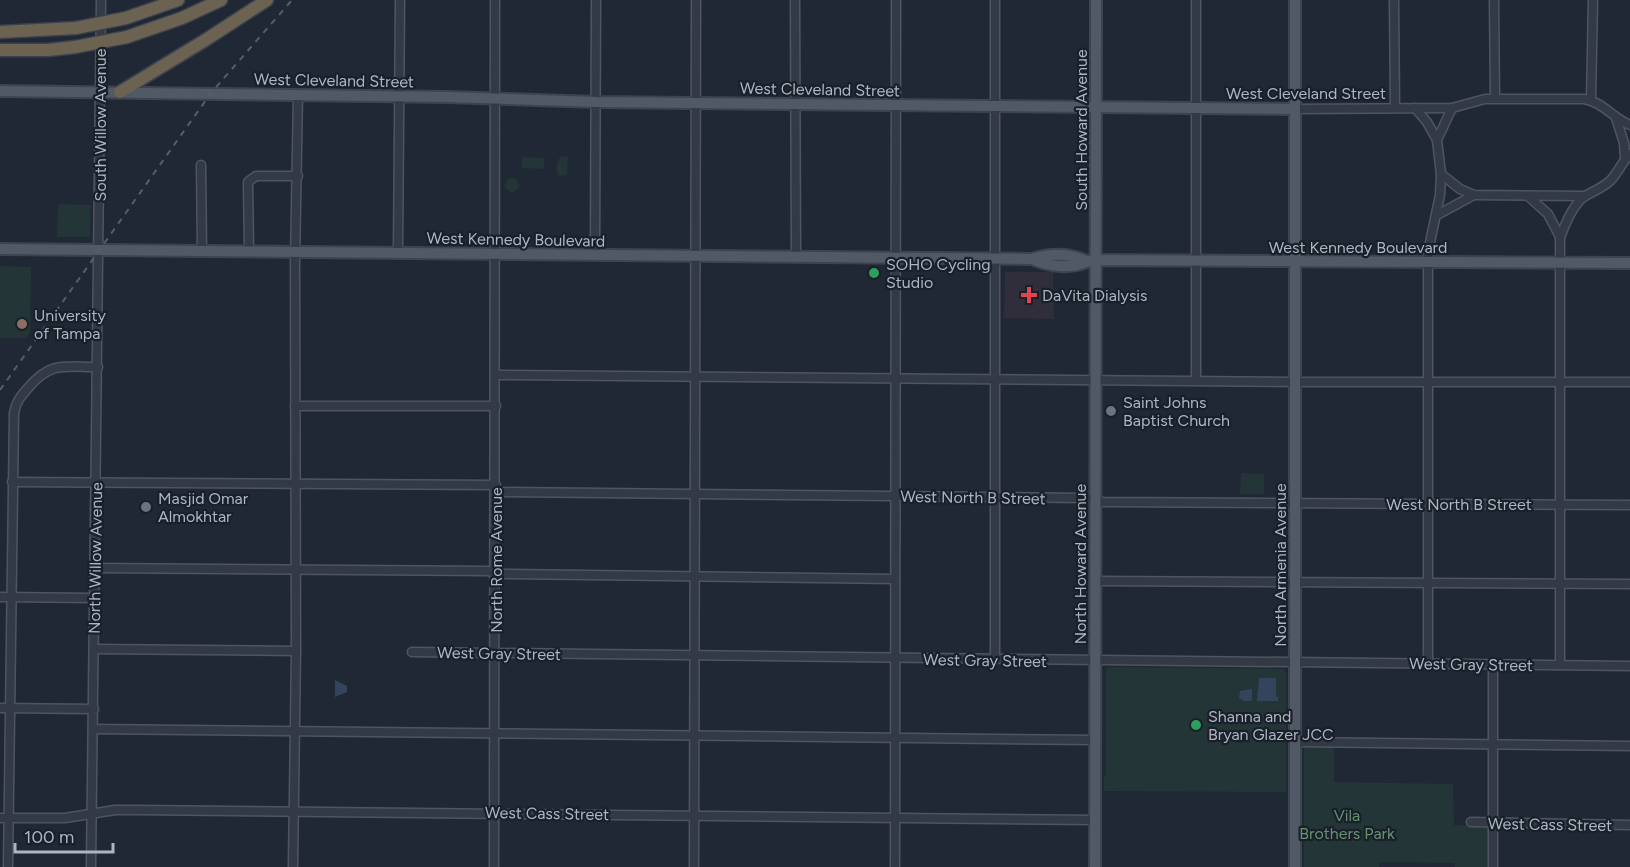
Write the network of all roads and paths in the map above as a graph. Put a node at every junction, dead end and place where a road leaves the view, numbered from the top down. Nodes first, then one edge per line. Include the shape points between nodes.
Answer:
1 (100, 0) edge
2 (178, 0) edge
3 (221, 0) edge
4 (267, 0) edge
5 (400, 0) edge
6 (495, 0) edge
7 (596, 0) edge
8 (696, 0) edge
9 (795, 0) edge
10 (896, 0) edge
11 (995, 0) edge
12 (1096, 0) edge
13 (1196, 0) edge
14 (1295, 0) edge
15 (1394, 0) edge
16 (1494, 0) edge
17 (1593, 0) edge
18 (0, 32) edge
19 (0, 50) edge
20 (0, 91) edge
21 (100, 92) junction
22 (120, 92) junction
23 (298, 94) junction
24 (399, 96) junction
25 (496, 98) junction
26 (1495, 98) junction
27 (1591, 100) junction
28 (597, 102) junction
29 (695, 103) junction
30 (795, 104) junction
31 (895, 105) junction
32 (995, 106) junction
33 (1095, 107) junction
34 (1196, 108) junction
35 (1395, 108) junction
36 (1415, 108) junction
37 (1452, 108) junction
38 (1295, 109) junction
39 (1616, 118) junction
40 (1630, 125) edge
41 (1437, 140) junction
42 (1628, 157) edge
43 (201, 165) dead end
44 (1441, 174) junction
45 (298, 176) junction
46 (1474, 195) junction
47 (1527, 196) junction
48 (1585, 196) junction
49 (1437, 215) junction
50 (1560, 238) junction
51 (0, 249) edge
52 (99, 250) junction
53 (202, 251) junction
54 (249, 251) junction
55 (296, 252) junction
56 (398, 253) junction
57 (496, 254) junction
58 (596, 255) junction
59 (696, 256) junction
60 (796, 257) junction
61 (896, 258) junction
62 (996, 259) junction
63 (1091, 260) junction
64 (1196, 261) junction
65 (1296, 262) junction
66 (1428, 262) junction
67 (1560, 262) junction
68 (1630, 262) edge
69 (98, 367) junction
70 (496, 375) junction
71 (695, 375) junction
72 (895, 377) junction
73 (995, 379) junction
74 (1095, 380) junction
75 (1196, 380) junction
76 (1295, 382) junction
77 (1428, 382) junction
78 (1560, 382) junction
79 (1630, 382) edge
80 (295, 406) junction
81 (496, 406) junction
82 (12, 482) junction
83 (96, 482) junction
84 (295, 483) junction
85 (496, 488) junction
86 (695, 494) junction
87 (895, 496) junction
88 (995, 497) junction
89 (1095, 500) junction
90 (1295, 504) junction
91 (1428, 504) junction
92 (1559, 505) junction
93 (1630, 505) edge
94 (95, 568) junction
95 (296, 570) junction
96 (496, 573) junction
97 (695, 576) junction
98 (895, 579) junction
99 (1095, 581) junction
100 (1295, 583) junction
101 (1428, 584) junction
102 (1559, 584) junction
103 (1630, 584) edge
104 (0, 597) edge
105 (10, 597) junction
106 (95, 598) junction
107 (94, 649) junction
108 (296, 651) junction
109 (412, 652) dead end
110 (496, 653) junction
111 (695, 656) junction
112 (895, 659) junction
113 (995, 660) junction
114 (1095, 661) junction
115 (1295, 663) junction
116 (1428, 664) junction
117 (1493, 665) junction
118 (1560, 665) junction
119 (1630, 666) edge
120 (0, 708) edge
121 (10, 708) junction
122 (94, 709) junction
123 (93, 729) junction
124 (295, 730) junction
125 (495, 734) junction
126 (694, 735) junction
127 (895, 738) junction
128 (1095, 740) junction
129 (1296, 742) junction
130 (1493, 744) junction
131 (1630, 746) edge
132 (294, 810) junction
133 (91, 813) junction
134 (495, 813) junction
135 (694, 815) junction
136 (894, 817) junction
137 (4, 818) edge
138 (1095, 820) junction
139 (1471, 822) dead end
140 (1493, 824) junction
141 (1630, 825) edge
142 (8, 867) edge
143 (91, 867) edge
144 (293, 867) edge
145 (494, 867) edge
146 (694, 867) edge
147 (895, 867) edge
148 (1095, 867) edge
149 (1295, 867) edge
150 (1493, 867) edge

1 - 21 street, South Willow Avenue
2 - 18 highway, bridge via 126,18 76,28
3 - 19 highway, bridge via 127,37 48,50
4 - 22 highway
5 - 24 street
6 - 25 street, North Rome Avenue
7 - 28 street
8 - 29 street
9 - 30 street
10 - 31 street
11 - 32 street
12 - 33 main road, South Howard Avenue
13 - 34 street
14 - 38 main road, North Armenia Avenue
15 - 35 street
16 - 26 street
17 - 27 street
20 - 21 main road, West Cleveland Street
21 - 22 main road, West Cleveland Street
21 - 52 street, South Willow Avenue
22 - 23 main road, West Cleveland Street
23 - 24 main road, West Cleveland Street
23 - 45 street
24 - 25 main road, West Cleveland Street
24 - 56 street
25 - 28 main road, West Cleveland Street
25 - 57 street, North Rome Avenue
26 - 27 street, West Cleveland Street
26 - 37 street, West Cleveland Street
27 - 39 street
28 - 29 main road, West Cleveland Street
28 - 58 street
29 - 30 main road, West Cleveland Street
29 - 59 street
30 - 31 main road, West Cleveland Street
30 - 60 street
31 - 32 main road, West Cleveland Street
31 - 61 street
32 - 33 main road, West Cleveland Street
32 - 62 street
33 - 34 main road, West Cleveland Street
33 - 63 main road, South Howard Avenue
34 - 38 main road, West Cleveland Street
34 - 64 street
35 - 36 street, West Cleveland Street
35 - 38 street, West Cleveland Street
36 - 37 street, West Cleveland Street
36 - 41 street
37 - 41 street
38 - 65 main road, North Armenia Avenue
39 - 40 street
39 - 42 street
41 - 44 street
42 - 48 street via 1608,182
43 - 53 street
44 - 46 street
44 - 49 street
45 - 54 street via 256,176 248,182
45 - 55 street
46 - 47 street
46 - 49 street
47 - 48 street
47 - 50 street via 1548,214
48 - 50 street via 1566,222
49 - 66 street
50 - 67 street
51 - 52 main road, West Kennedy Boulevard
52 - 53 main road, West Kennedy Boulevard
52 - 69 street, North Willow Avenue
53 - 54 main road, West Kennedy Boulevard
54 - 55 main road, West Kennedy Boulevard
55 - 56 main road, West Kennedy Boulevard
55 - 80 street
56 - 57 main road, West Kennedy Boulevard
57 - 58 main road, West Kennedy Boulevard
57 - 70 street, North Rome Avenue
58 - 59 main road, West Kennedy Boulevard
59 - 60 main road, West Kennedy Boulevard
59 - 71 street
60 - 61 main road, West Kennedy Boulevard
61 - 62 main road, West Kennedy Boulevard
61 - 72 street
62 - 63 main road, West Kennedy Boulevard via 1075,255
62 - 73 street
63 - 64 main road, West Kennedy Boulevard
63 - 74 main road, North Howard Avenue
64 - 65 main road, West Kennedy Boulevard
64 - 75 street
65 - 66 main road, West Kennedy Boulevard
65 - 76 main road, North Armenia Avenue
66 - 67 main road, West Kennedy Boulevard
66 - 77 street
67 - 68 main road, West Kennedy Boulevard
67 - 78 street
69 - 82 street via 55,367 42,373 17,401
69 - 83 street, North Willow Avenue
70 - 71 street
70 - 81 street, North Rome Avenue
71 - 72 street
71 - 86 street
72 - 73 street
72 - 87 street
73 - 74 street
73 - 88 street
74 - 75 street
74 - 89 main road, North Howard Avenue
75 - 76 street
76 - 77 street
76 - 90 main road, North Armenia Avenue
77 - 78 street
77 - 91 street
78 - 79 street
78 - 92 street
80 - 81 street
80 - 84 street
81 - 85 street, North Rome Avenue
82 - 83 street, West North B Street
82 - 105 street
83 - 84 street, West North B Street
83 - 94 street, North Willow Avenue
84 - 85 street, West North B Street
84 - 95 street
85 - 86 street, West North B Street
85 - 96 street, North Rome Avenue
86 - 87 street, West North B Street
86 - 97 street
87 - 88 street, West North B Street
87 - 98 street
88 - 89 street, West North B Street
88 - 113 street
89 - 90 street, West North B Street
89 - 99 main road, North Howard Avenue
90 - 91 street, West North B Street
90 - 100 main road, North Armenia Avenue
91 - 92 street, West North B Street
91 - 101 street
92 - 93 street, West North B Street
92 - 102 street
94 - 95 street
94 - 106 street, North Willow Avenue
95 - 96 street
95 - 108 street
96 - 97 street
96 - 110 street, North Rome Avenue
97 - 98 street
97 - 111 street
98 - 112 street
99 - 100 street
99 - 114 main road, North Howard Avenue
100 - 101 street
100 - 115 main road, North Armenia Avenue
101 - 102 street
101 - 116 street
102 - 103 street
102 - 118 street
104 - 105 street
105 - 106 street
105 - 121 street
106 - 107 street, North Willow Avenue
107 - 108 street
107 - 122 street, North Willow Avenue
108 - 124 street
109 - 110 street, West Gray Street
110 - 111 street, West Gray Street
110 - 125 street, North Rome Avenue
111 - 112 street, West Gray Street
111 - 126 street
112 - 113 street, West Gray Street
112 - 127 street
113 - 114 street, West Gray Street
114 - 115 street, West Gray Street
114 - 128 main road, North Howard Avenue
115 - 116 street, West Gray Street
115 - 129 main road, North Armenia Avenue
116 - 117 street, West Gray Street
117 - 118 street, West Gray Street
117 - 130 street
118 - 119 street, West Gray Street
120 - 121 street
121 - 122 street
121 - 137 street
122 - 123 street, North Willow Avenue
123 - 124 street
123 - 133 street, North Willow Avenue
124 - 125 street
124 - 132 street
125 - 126 street
125 - 134 street, North Rome Avenue
126 - 127 street
126 - 135 street
127 - 128 street
127 - 136 street
128 - 138 main road, North Howard Avenue
129 - 130 street
129 - 149 main road, North Armenia Avenue
130 - 131 street
130 - 140 street
132 - 133 street, West Cass Street
132 - 134 street, West Cass Street
132 - 144 street
133 - 137 street, West Cass Street via 64,818
133 - 143 street, North Willow Avenue
134 - 135 street, West Cass Street
134 - 145 street, North Rome Avenue
135 - 136 street, West Cass Street
135 - 146 street
136 - 138 street, West Cass Street
136 - 147 street
137 - 142 street
138 - 148 main road, North Howard Avenue
139 - 140 street, West Cass Street
140 - 141 street, West Cass Street
140 - 150 street

